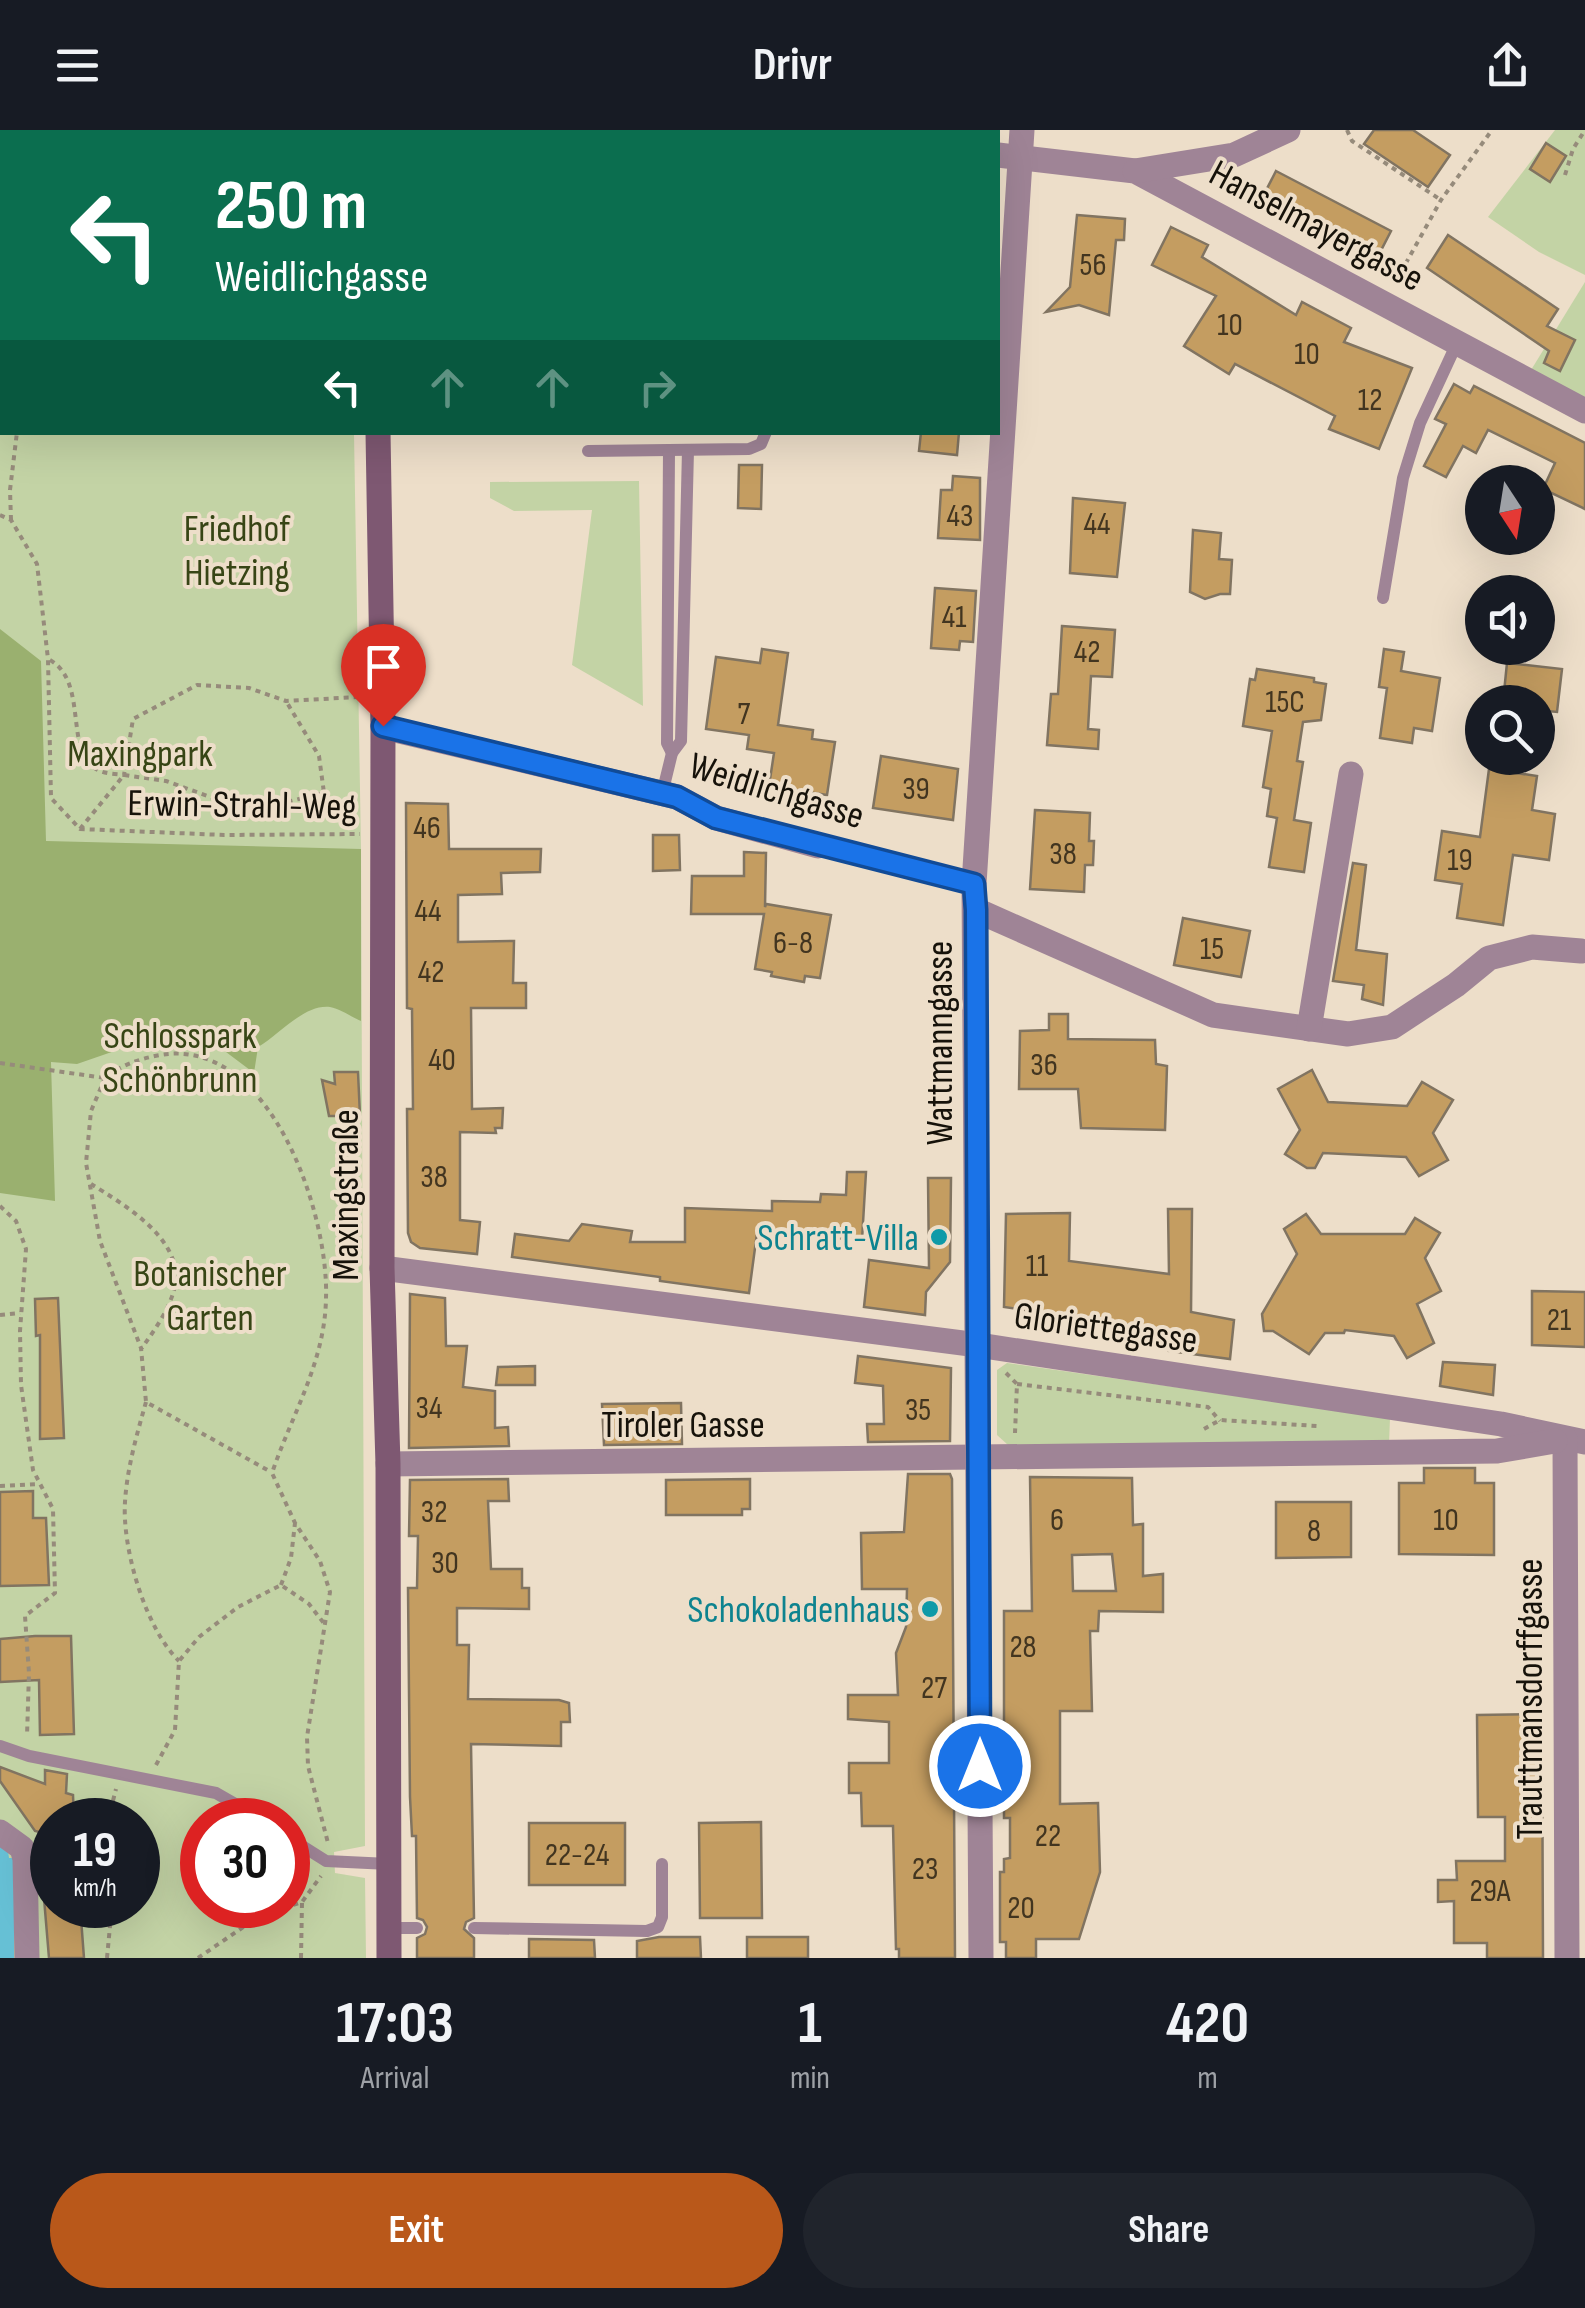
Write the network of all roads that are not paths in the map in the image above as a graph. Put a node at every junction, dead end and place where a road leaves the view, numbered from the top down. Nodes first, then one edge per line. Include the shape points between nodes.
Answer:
1 (1022, 130) edge
2 (1288, 130) edge
3 (1010, 156) edge
4 (1135, 171) junction
5 (1457, 343) junction
6 (1585, 411) edge
7 (378, 435) edge
8 (765, 435) edge
9 (688, 450) junction
10 (588, 451) dead end
11 (669, 451) junction
12 (1383, 598) dead end
13 (383, 726) junction
14 (672, 752) junction
15 (1350, 774) dead end
16 (662, 794) junction
17 (818, 846) joint
18 (975, 897) junction
19 (1583, 952) edge
20 (1309, 1028) junction
21 (382, 1268) junction
22 (978, 1346) junction
23 (1403, 1409) junction
24 (1575, 1440) edge
25 (1400, 1452) junction
26 (978, 1459) junction
27 (388, 1464) junction
28 (0, 1746) edge
29 (225, 1798) edge
30 (0, 1832) edge
31 (310, 1851) edge
32 (389, 1864) junction
33 (662, 1864) dead end
34 (389, 1928) junction
35 (417, 1928) dead end
36 (474, 1928) dead end
37 (26, 1958) edge
38 (389, 1958) edge
39 (981, 1958) edge
40 (1568, 1958) edge

1 - 3 street, Wattmanngasse
2 - 4 street via 1234,154
3 - 4 street, Hanselmayergasse
3 - 18 street, Wattmanngasse via 1002,460
4 - 5 street, Hanselmayergasse
5 - 6 street, Hanselmayergasse
5 - 12 lane via 1403,478
7 - 13 street, Maxingstraße
8 - 9 lane via 749,449
9 - 11 lane
9 - 14 lane via 682,741
10 - 11 lane
11 - 14 lane
13 - 16 street, Weidlichgasse
13 - 21 street, Maxingstraße
14 - 16 lane
15 - 20 street
16 - 17 street, Weidlichgasse via 716,818
17 - 18 lane, Weidlichgasse
18 - 20 street, Weidlichgasse via 1213,1015
18 - 22 street, Wattmanngasse
19 - 20 street, Weidlichgasse via 1532,947 1490,958 1392,1027 1348,1034
21 - 22 street, Gloriettegasse
21 - 27 street, Maxingstraße
22 - 23 street, Gloriettegasse
22 - 26 street, Wattmanngasse
23 - 24 street, Gloriettegasse
23 - 25 street
24 - 25 street via 1496,1451
24 - 40 street, Trauttmansdorffgasse
25 - 26 street
26 - 27 street, Tiroler Gasse
26 - 39 street, Wattmanngasse
27 - 32 street, Maxingstraße
28 - 29 lane
30 - 37 street via 22,1848 25,1859
31 - 32 lane via 326,1861
32 - 34 street, Maxingstraße
33 - 36 lane via 658,1927
34 - 35 lane
34 - 38 street, Maxingstraße

